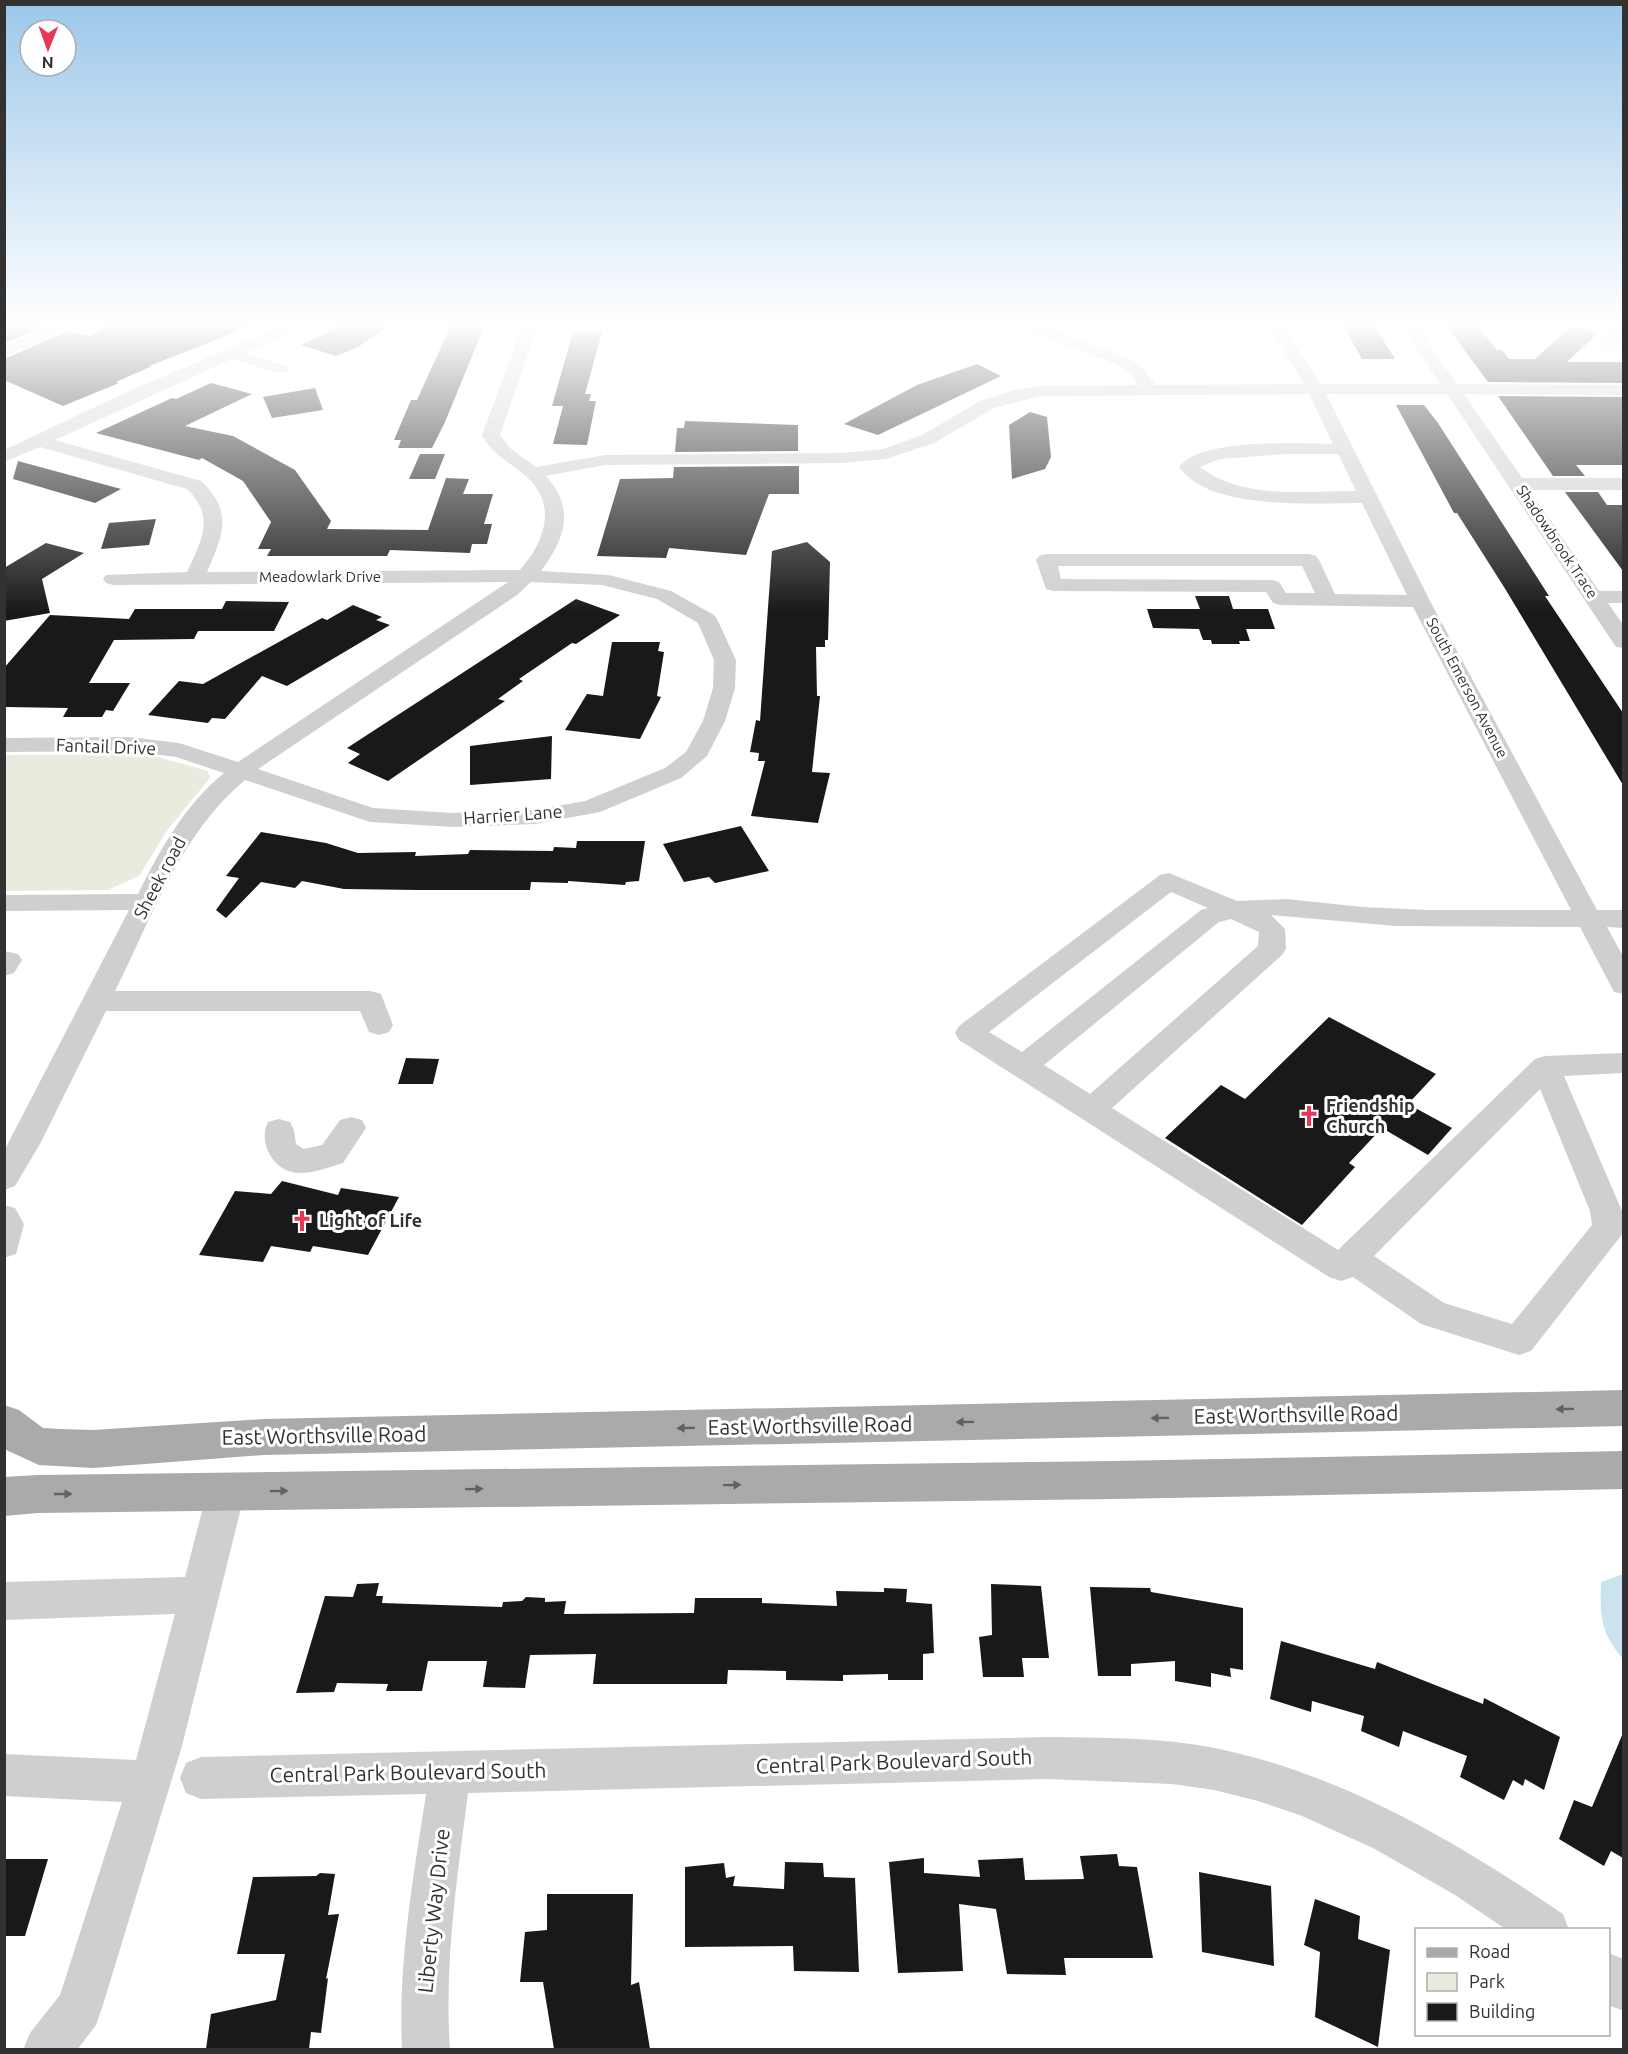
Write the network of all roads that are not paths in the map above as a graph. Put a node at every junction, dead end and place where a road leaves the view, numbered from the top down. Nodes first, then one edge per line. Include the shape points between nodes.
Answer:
1 (84, 421) edge
2 (496, 421) edge
3 (959, 421) edge
4 (1331, 421) edge
5 (1475, 421) edge
6 (928, 439) junction
7 (40, 441) junction
8 (946, 446) dead end
9 (1345, 449) junction
10 (4, 457) edge
11 (533, 473) junction
12 (1518, 484) junction
13 (1623, 484) edge
14 (1367, 497) junction
15 (526, 576) junction
16 (194, 578) junction
17 (113, 579) dead end
18 (1593, 597) junction
19 (1623, 597) edge
20 (1328, 600) junction
21 (1420, 601) junction
22 (1623, 642) edge
23 (4, 745) edge
24 (241, 771) junction
25 (147, 902) junction
26 (4, 903) edge
27 (1231, 908) junction
28 (1590, 919) junction
29 (1623, 919) edge
30 (1623, 986) edge
31 (97, 1001) junction
32 (379, 1025) dead end
33 (1623, 1063) edge
34 (1023, 1065) junction
35 (1545, 1066) junction
36 (1092, 1109) junction
37 (351, 1128) dead end
38 (279, 1130) dead end
39 (15, 1144) edge
40 (4, 1178) edge
41 (4, 1218) edge
42 (4, 1245) edge
43 (1351, 1258) junction
44 (1623, 1408) edge
45 (4, 1423) edge
46 (1623, 1470) edge
47 (226, 1492) junction
48 (4, 1497) edge
49 (199, 1595) junction
50 (4, 1601) edge
51 (450, 1772) junction
52 (4, 1775) edge
53 (201, 1778) dead end
54 (149, 1782) junction
55 (1546, 1928) edge
56 (1610, 1978) edge
57 (1623, 1988) edge
58 (47, 2049) edge
59 (426, 2049) edge

1 - 7 street
2 - 11 street, Sheek road via 491,435 500,451
3 - 6 street
4 - 9 street, South Emerson Avenue
5 - 12 street, Shadowbrook Trace
6 - 8 street
6 - 11 street via 906,449 865,457 605,460
7 - 10 street
7 - 16 street via 194,485 208,495 214,510 214,526
9 - 14 street, South Emerson Avenue
9 - 14 street via 1263,448 1221,454 1188,467 1211,484 1239,491
11 - 15 street, Sheek road via 550,489 556,502 556,516 548,545
12 - 13 street
12 - 18 street, Shadowbrook Trace
14 - 21 street, South Emerson Avenue
15 - 16 street, Meadowlark Drive
15 - 24 street, Sheek road via 494,602
15 - 24 street, Harrier Lane via 602,579 633,586 664,595 707,618 725,660 724,688 714,721 695,756 673,773 591,807 523,817 452,820 370,815
16 - 17 street, Meadowlark Drive
18 - 19 street
18 - 22 street, Shadowbrook Trace
20 - 20 street via 1280,599 1272,586 1053,585 1046,560 1309,560
20 - 21 street
21 - 28 street, South Emerson Avenue
23 - 24 street, Fantail Drive via 129,744 179,750
24 - 25 street, Sheek road via 215,793 178,839
25 - 26 street
25 - 31 street, Sheek road
27 - 28 street via 1294,906 1362,916
27 - 34 street via 1210,916
27 - 34 street via 1169,881 969,1033
27 - 36 street via 1272,930 1272,949
28 - 29 street
28 - 30 street, South Emerson Avenue
31 - 32 street via 310,1011 371,1001
31 - 39 street, Sheek road
33 - 35 street
34 - 36 street
35 - 43 street
35 - 43 street via 1606,1211 1609,1228 1519,1341 1432,1314
36 - 43 street via 1341,1268
37 - 38 street via 332,1155 299,1162 281,1149
39 - 40 street, Sheek road
41 - 42 street via 8,1224
44 -> 45 main road, East Worthsville Road via 264,1437 93,1449 39,1446
47 -> 46 main road
48 -> 47 main road
47 - 49 street
49 - 50 street
49 - 54 street
51 - 53 street, Central Park Boulevard South
51 - 55 street, Central Park Boulevard South via 1046,1758 1162,1761 1265,1783 1372,1826 1458,1869
51 - 59 street, Liberty Way Drive via 423,2002
52 - 54 street
54 - 58 street via 79,2008
56 - 57 street

